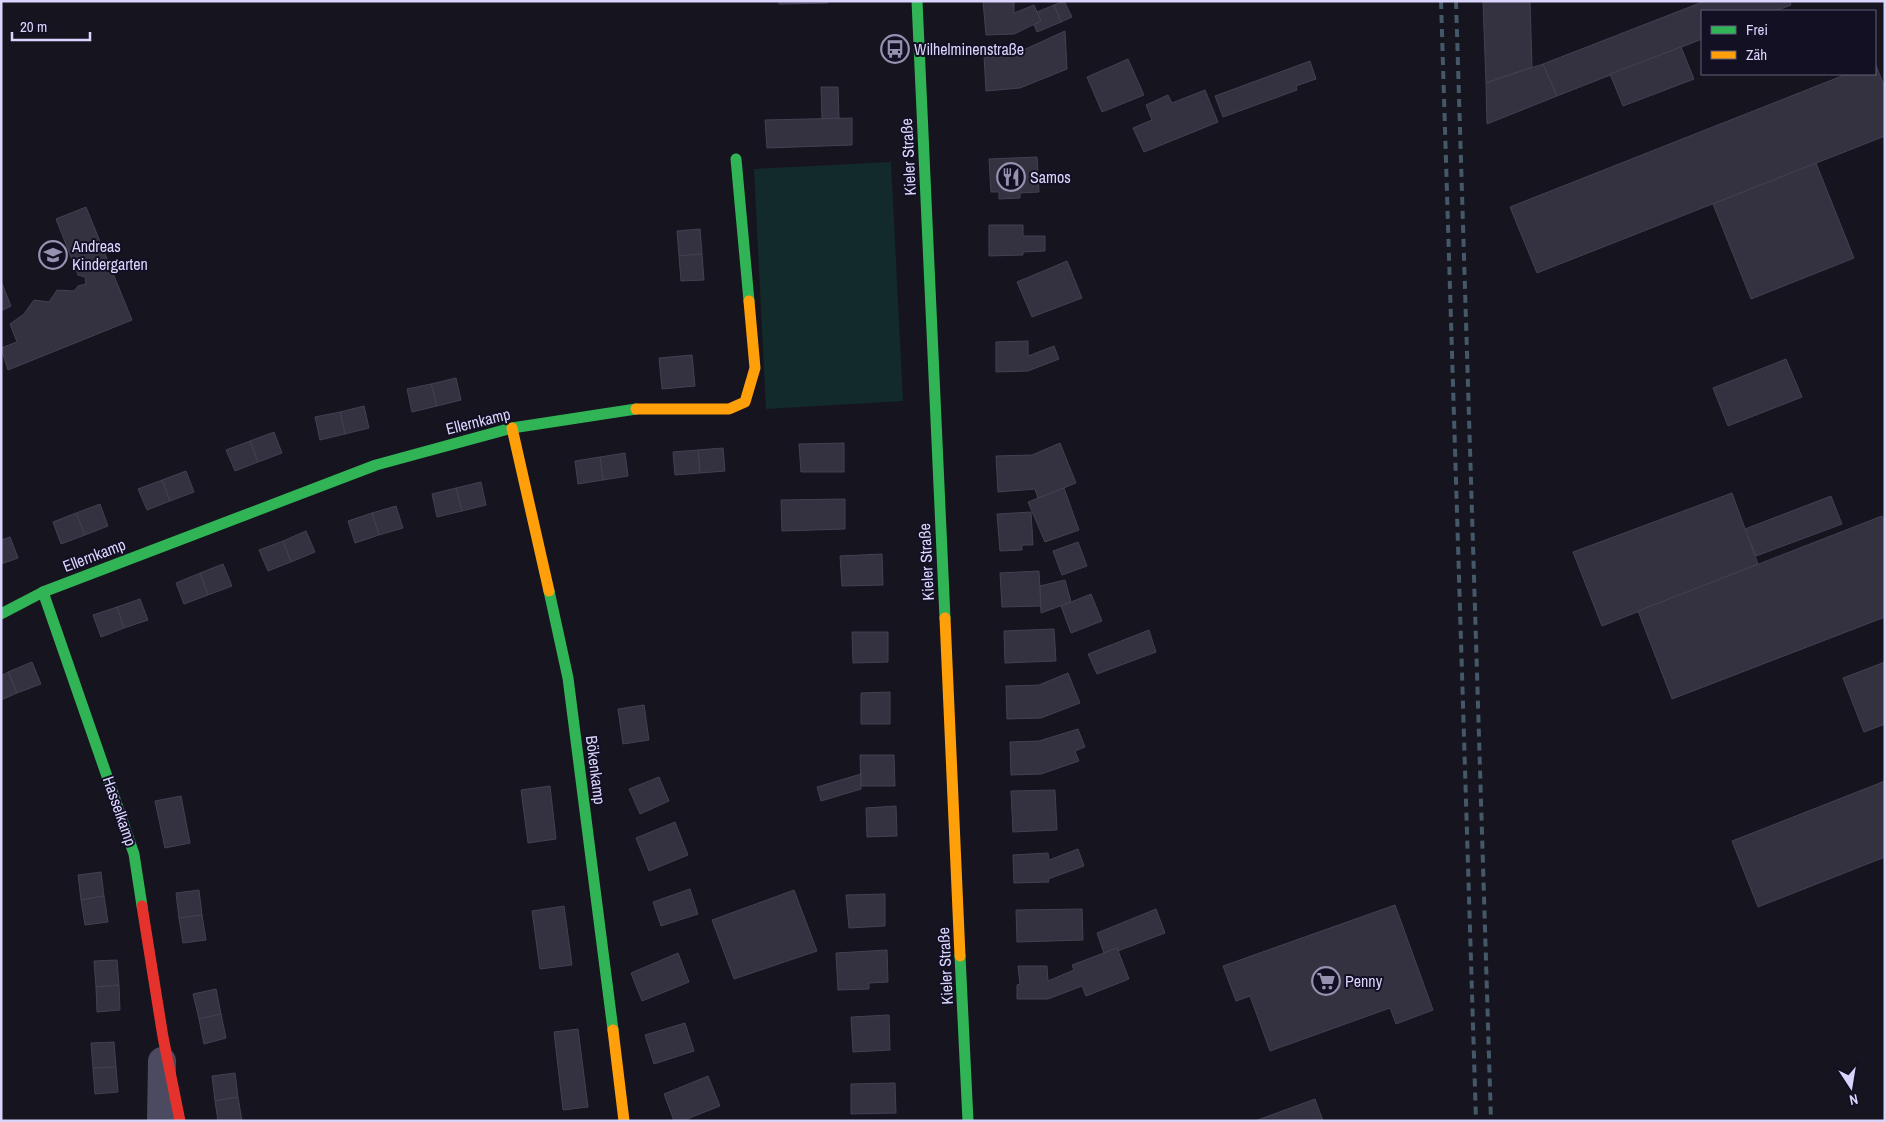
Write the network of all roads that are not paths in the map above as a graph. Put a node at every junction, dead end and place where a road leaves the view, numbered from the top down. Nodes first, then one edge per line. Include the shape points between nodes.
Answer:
1 (917, 1) edge
2 (736, 159) dead end
3 (512, 428) junction
4 (44, 592) junction
5 (1, 614) edge
6 (163, 1037) junction
7 (161, 1121) edge
8 (180, 1121) edge
9 (624, 1121) edge
10 (968, 1121) edge

1 - 10 street, Kieler Straße
2 - 3 street, Ellernkamp via 755,368 745,402 729,409 634,409
3 - 4 street, Ellernkamp via 376,465
3 - 9 street, Bökenkamp via 568,678
4 - 5 street, Ellernkamp
4 - 6 street, Hasselkamp via 134,854
6 - 7 street, Hasselkamp
6 - 8 street, Hasselkamp

